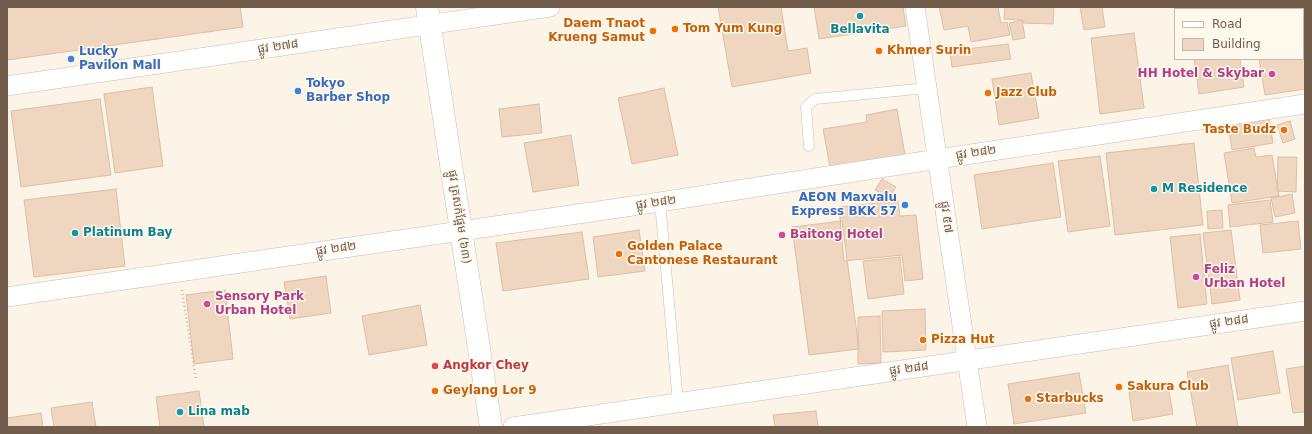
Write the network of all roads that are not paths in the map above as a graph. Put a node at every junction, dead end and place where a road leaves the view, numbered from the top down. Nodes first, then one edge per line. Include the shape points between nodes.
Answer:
1 (550, 7) edge
2 (915, 7) edge
3 (429, 16) edge
4 (7, 86) edge
5 (927, 88) junction
6 (1305, 104) edge
7 (809, 146) dead end
8 (938, 159) junction
9 (660, 202) junction
10 (461, 231) junction
11 (7, 297) edge
12 (1305, 311) edge
13 (968, 360) junction
14 (678, 403) junction
15 (491, 427) edge
16 (513, 427) edge
17 (978, 427) edge

1 - 3 street, ផ្លូវ ២៧៨
2 - 5 street, ផ្លូវ ៥៧
3 - 4 street, ផ្លូវ ២៧៨
3 - 10 street, ផ្លូវ ត្រសក់ផ្អែម (៦៣)
5 - 7 lane via 814,99 806,107
5 - 8 street, ផ្លូវ ៥៧
6 - 8 street, ផ្លូវ ២៨២
8 - 9 street, ផ្លូវ ២៨២
8 - 13 street, ផ្លូវ ៥៧
9 - 10 street, ផ្លូវ ២៨២
9 - 14 lane
10 - 11 street, ផ្លូវ ២៨២
10 - 15 street, ផ្លូវ ត្រសក់ផ្អែម (៦៣)
12 - 13 street, ផ្លូវ ២៨៨
13 - 14 street, ផ្លូវ ២៨៨
13 - 17 street, ផ្លូវ ៥៧
14 - 16 street, ផ្លូវ ២៨៨

